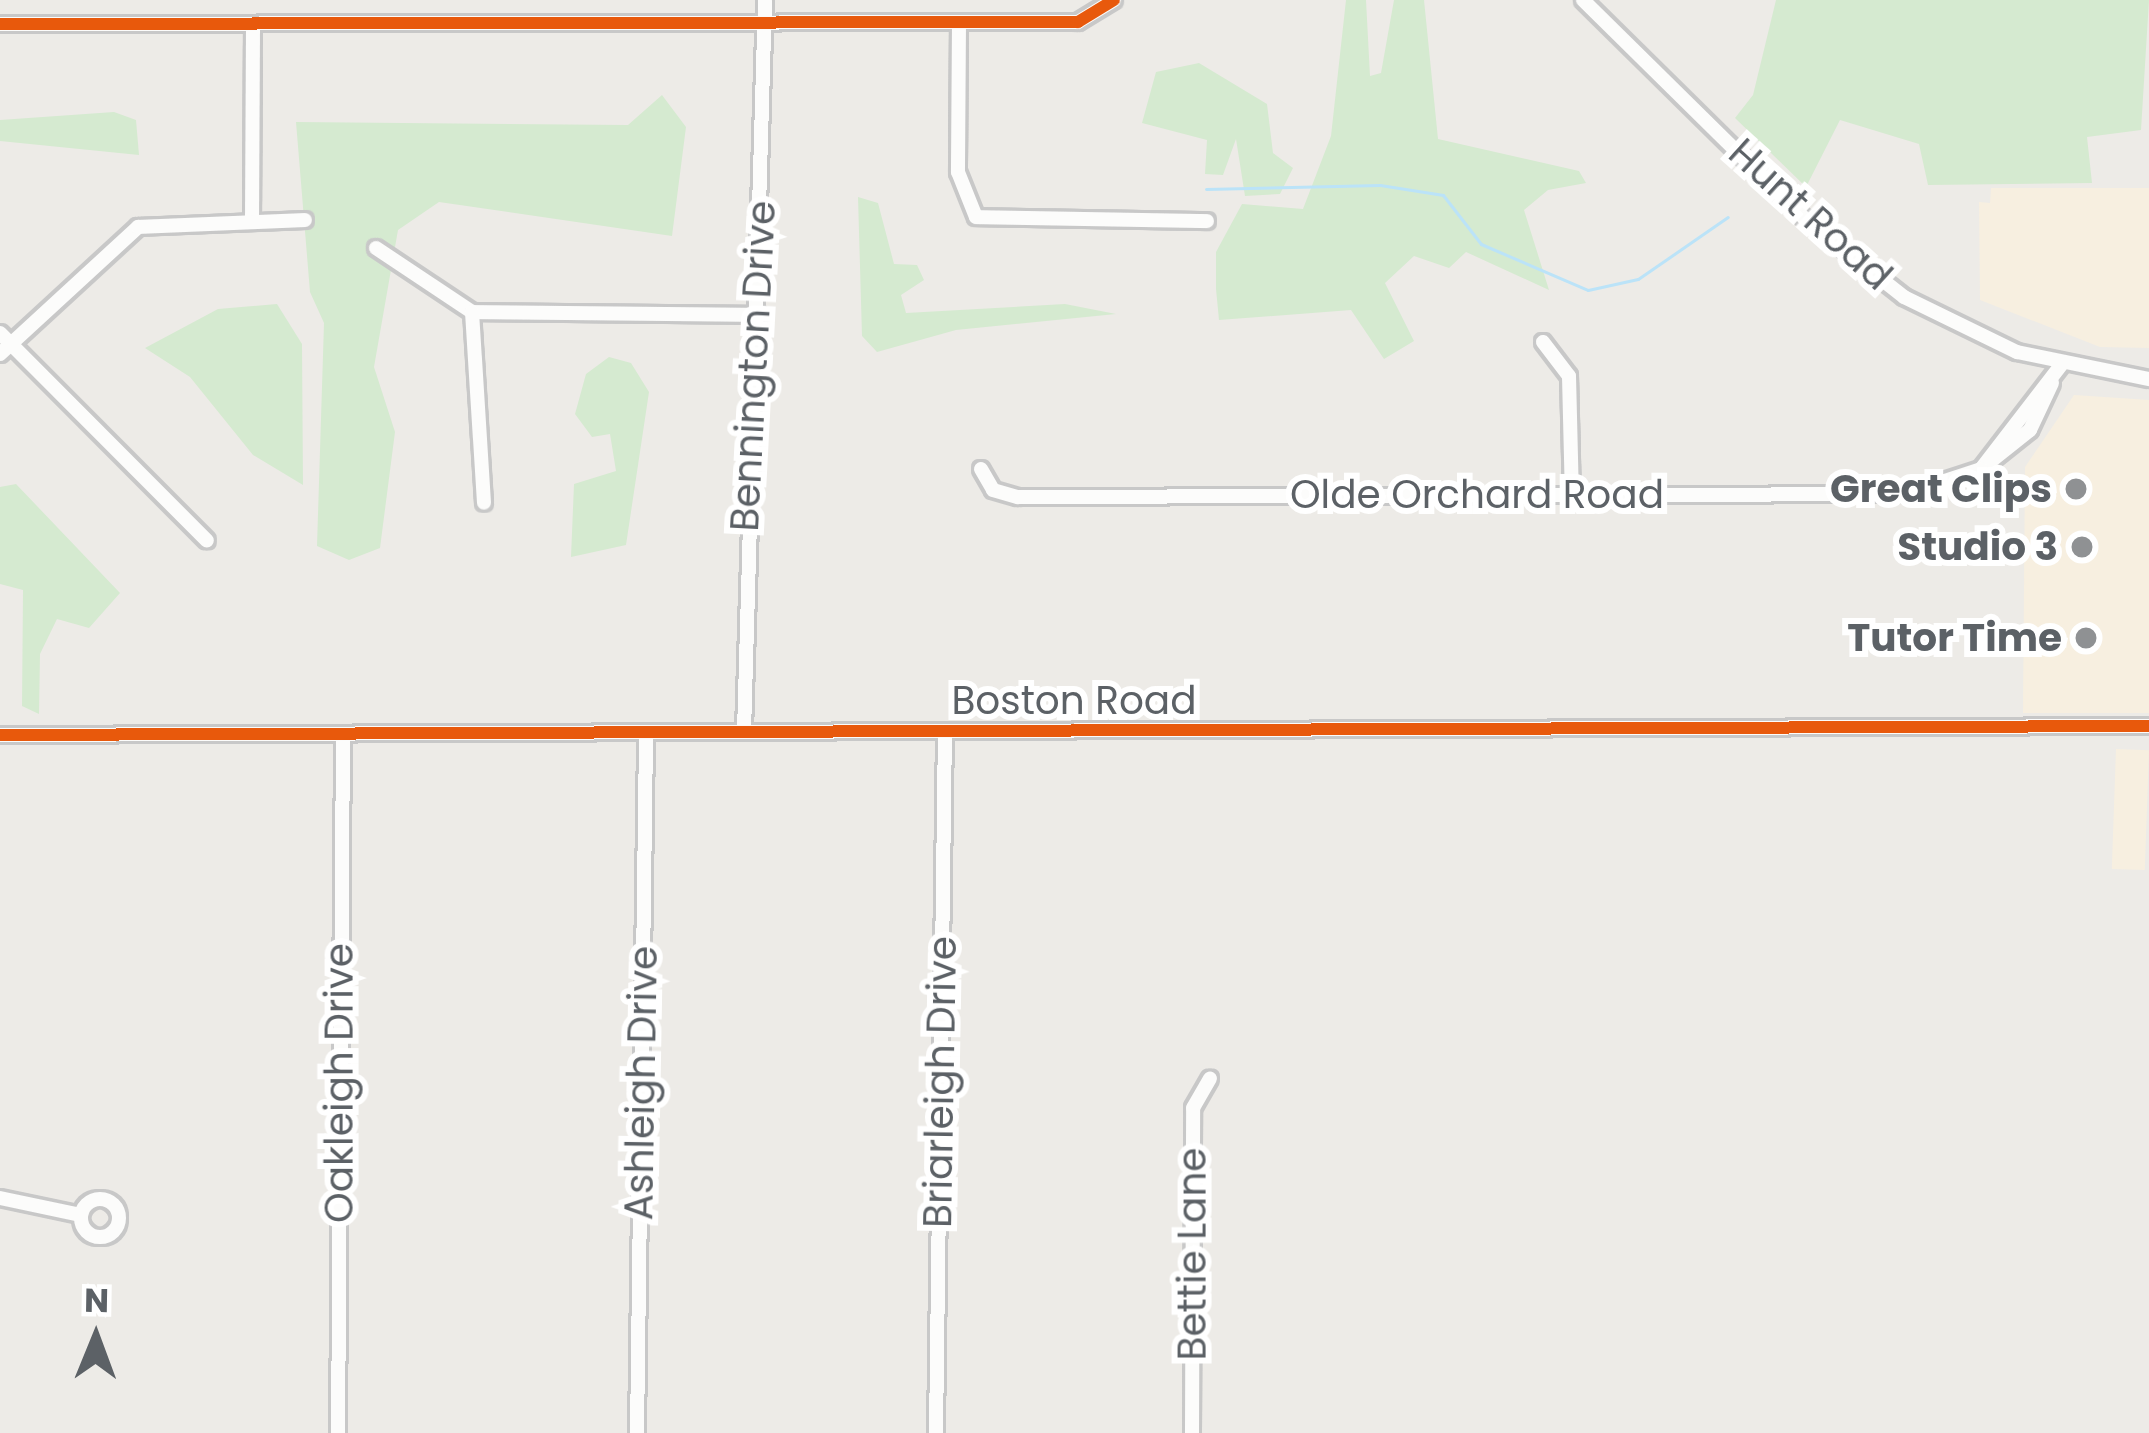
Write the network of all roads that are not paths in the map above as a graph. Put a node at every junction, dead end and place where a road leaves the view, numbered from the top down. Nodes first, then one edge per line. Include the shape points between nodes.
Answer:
1 (765, 0) edge
2 (1114, 0) edge
3 (1583, 0) edge
4 (765, 23) junction
5 (958, 23) junction
6 (0, 24) edge
7 (253, 27) junction
8 (252, 219) junction
9 (305, 220) dead end
10 (1207, 221) dead end
11 (376, 248) dead end
12 (472, 312) junction
13 (760, 315) junction
14 (1543, 342) dead end
15 (3, 344) edge
16 (2061, 365) junction
17 (2149, 379) edge
18 (981, 469) dead end
19 (1572, 495) junction
20 (484, 502) dead end
21 (207, 541) dead end
22 (2149, 727) edge
23 (945, 731) junction
24 (646, 732) junction
25 (744, 732) junction
26 (343, 734) junction
27 (0, 735) edge
28 (1210, 1079) dead end
29 (0, 1198) edge
30 (81, 1215) dead end
31 (338, 1433) edge
32 (637, 1433) edge
33 (936, 1433) edge
34 (1192, 1433) edge

1 - 4 street, Bennington Drive
2 - 5 street via 1078,22
3 - 16 street, Hunt Road via 1868,274 1958,328
4 - 5 street
4 - 7 street
4 - 13 street, Bennington Drive
5 - 10 street via 958,172 976,218
6 - 7 street
7 - 8 street
8 - 9 street
8 - 15 street via 125,234
11 - 12 street
12 - 13 street
12 - 20 street
13 - 25 street, Bennington Drive
14 - 19 street via 1569,376
15 - 21 street
16 - 17 street, Hunt Road
16 - 19 street, Olde Orchard Road via 1981,469 1904,494
18 - 19 street, Olde Orchard Road via 993,490 1018,497
22 - 23 street, Boston Road
23 - 25 street, Boston Road
23 - 33 street, Briarleigh Drive
24 - 25 street, Boston Road
24 - 26 street, Boston Road
24 - 32 street, Ashleigh Drive
26 - 27 street, Boston Road
26 - 31 street, Oakleigh Drive
28 - 34 street, Bettie Lane via 1193,1108
29 - 30 street

